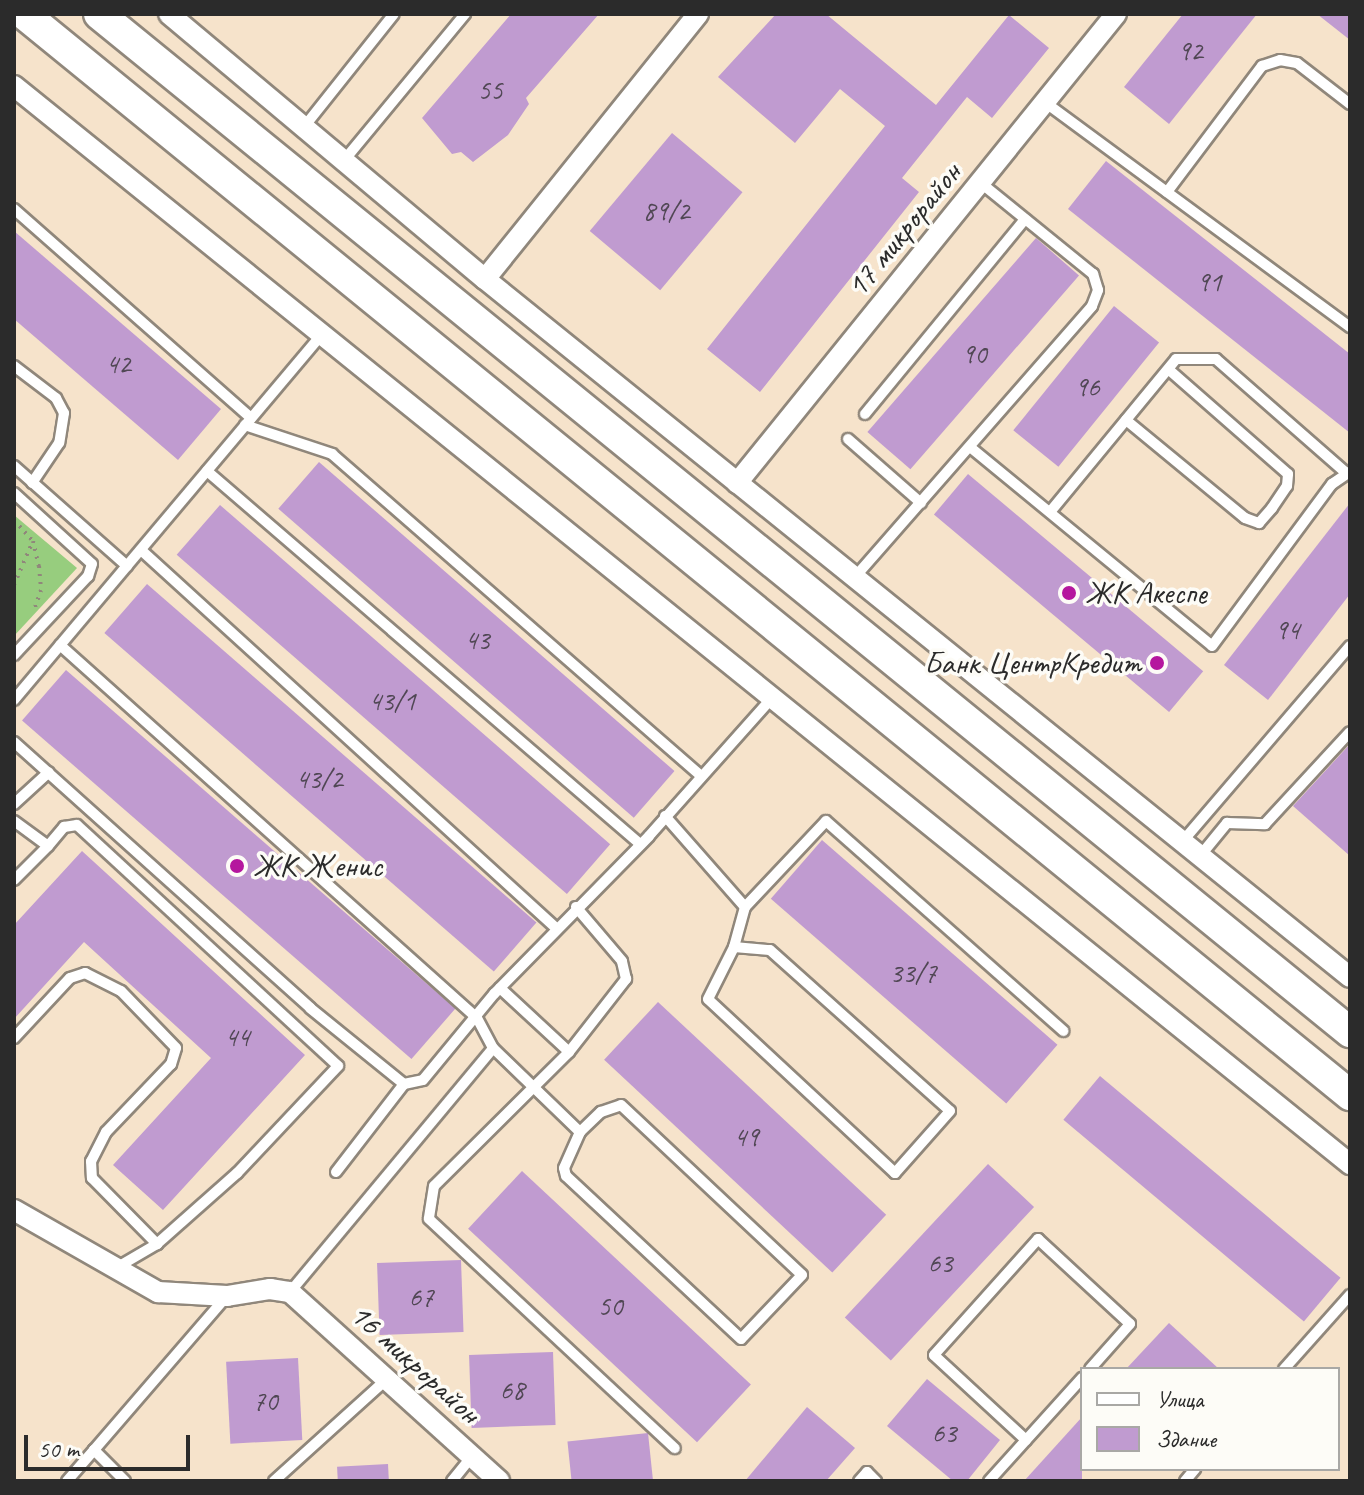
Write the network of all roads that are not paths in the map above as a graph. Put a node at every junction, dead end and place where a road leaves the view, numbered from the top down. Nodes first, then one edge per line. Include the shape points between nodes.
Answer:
1 (24, 14) edge
2 (99, 14) edge
3 (169, 14) edge
4 (394, 14) edge
5 (465, 14) edge
6 (698, 14) edge
7 (1116, 14) edge
8 (14, 86) edge
9 (1046, 103) junction
10 (1350, 104) edge
11 (304, 127) junction
12 (346, 158) junction
13 (981, 183) junction
14 (1167, 192) junction
15 (14, 209) edge
16 (1025, 219) junction
17 (485, 279) junction
18 (1350, 327) edge
19 (322, 334) junction
20 (14, 366) edge
21 (1168, 369) junction
22 (865, 414) dead end
23 (1126, 420) junction
24 (248, 422) junction
25 (848, 439) dead end
26 (970, 447) junction
27 (14, 466) edge
28 (207, 471) junction
29 (1348, 472) edge
30 (32, 483) junction
31 (737, 483) junction
32 (14, 493) edge
33 (921, 503) junction
34 (1050, 512) junction
35 (141, 550) junction
36 (127, 566) junction
37 (855, 577) junction
38 (835, 613) junction
39 (60, 645) junction
40 (1350, 646) edge
41 (805, 651) junction
42 (14, 655) edge
43 (772, 698) junction
44 (14, 700) edge
45 (1350, 732) edge
46 (14, 742) edge
47 (49, 772) junction
48 (700, 775) junction
49 (14, 804) edge
50 (665, 816) junction
51 (14, 821) edge
52 (1182, 842) junction
53 (640, 844) junction
54 (48, 846) junction
55 (1200, 856) junction
56 (14, 880) edge
57 (576, 907) junction
58 (745, 907) junction
59 (556, 928) junction
60 (734, 947) junction
61 (1350, 977) edge
62 (500, 988) junction
63 (477, 1018) junction
64 (1063, 1031) dead end
65 (1350, 1032) edge
66 (14, 1038) edge
67 (493, 1048) junction
68 (569, 1052) junction
69 (404, 1084) junction
70 (533, 1090) junction
71 (1350, 1095) edge
72 (580, 1132) junction
73 (1350, 1164) edge
74 (336, 1172) dead end
75 (14, 1210) edge
76 (157, 1244) junction
77 (112, 1270) junction
78 (290, 1292) junction
79 (1350, 1295) edge
80 (227, 1296) junction
81 (1092, 1367) edge
82 (1286, 1367) edge
83 (389, 1377) junction
84 (1080, 1380) edge
85 (1026, 1440) junction
86 (675, 1448) dead end
87 (94, 1450) junction
88 (472, 1456) junction
89 (67, 1481) edge
90 (125, 1481) edge
91 (274, 1481) edge
92 (452, 1481) edge
93 (499, 1481) edge
94 (859, 1481) edge
95 (876, 1481) edge
96 (989, 1481) edge

1 - 41 main road
2 - 38 main road
3 - 11 street
4 - 11 lane
5 - 12 lane
6 - 17 street
7 - 9 street, 17 микрорайон
8 - 19 street
9 - 13 street, 17 микрорайон
9 - 14 lane
10 - 14 lane via 1297,63 1280,60 1262,66
11 - 12 street
12 - 17 street
13 - 16 lane
13 - 31 street, 17 микрорайон
14 - 18 lane
15 - 24 lane
16 - 22 lane
16 - 26 lane via 1093,274 1098,290 1092,306
17 - 31 street
19 - 24 lane
19 - 43 street
20 - 30 lane via 56,398 64,413 59,443
21 - 23 lane
21 - 23 lane via 1288,474 1287,486 1272,508 1259,523 1245,518
21 - 29 lane via 1176,359 1216,359
23 - 34 lane
24 - 28 lane
24 - 48 lane via 332,454
25 - 33 lane
26 - 33 lane
26 - 34 lane
27 - 30 lane
28 - 35 lane
28 - 53 lane
29 - 34 lane via 1212,646
30 - 36 lane
31 - 37 street
32 - 42 lane via 92,564 88,576
33 - 37 lane
35 - 36 lane
35 - 59 lane
36 - 39 lane
37 - 52 street
38 - 41 main road
38 - 65 main road
39 - 44 lane
39 - 63 lane
40 - 52 lane
41 - 71 main road
43 - 48 lane
43 - 73 street
45 - 55 lane via 1265,824 1227,823
46 - 47 lane
47 - 49 lane
47 - 69 lane via 310,1008
48 - 50 lane
50 - 53 lane
50 - 58 lane
51 - 54 lane
52 - 55 street
53 - 57 lane
54 - 56 lane
54 - 76 lane via 64,827 77,825 338,1066 237,1173
55 - 61 street
57 - 59 lane
57 - 68 lane via 622,961 626,979
58 - 60 lane
58 - 64 lane via 826,821
59 - 62 lane
60 - 60 lane via 770,950 950,1111 895,1173 708,999
62 - 63 lane
62 - 68 lane
63 - 67 lane
63 - 69 lane via 423,1080
66 - 76 lane via 70,978 85,973 121,991 170,1036 176,1048 171,1064 106,1132 91,1161 92,1178
67 - 70 lane
67 - 78 lane
68 - 70 lane
69 - 74 lane
70 - 72 lane
70 - 86 lane via 434,1186 429,1219
72 - 72 lane via 601,1112 621,1105 802,1275 741,1339 566,1176 564,1168
75 - 77 street
76 - 77 lane
77 - 80 street via 158,1292
78 - 80 street via 270,1289
78 - 83 street, 16 микрорайон
79 - 82 lane
80 - 87 lane
81 - 85 lane via 1130,1324 1038,1239 934,1355
83 - 88 street, 16 микрорайон
83 - 91 lane
84 - 85 lane
85 - 96 lane
87 - 89 lane
87 - 90 lane
88 - 92 lane
88 - 93 street, 16 микрорайон
94 - 95 lane via 867,1472

